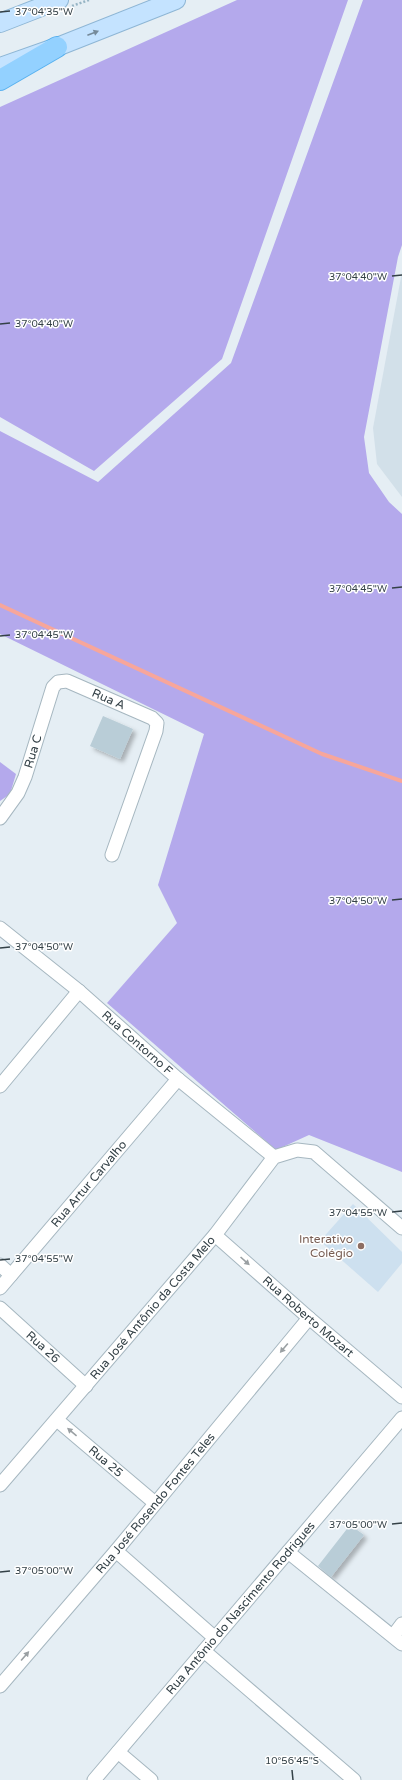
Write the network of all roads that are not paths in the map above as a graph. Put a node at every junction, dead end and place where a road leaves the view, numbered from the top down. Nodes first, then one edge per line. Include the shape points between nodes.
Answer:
1 (59, 0) edge
2 (176, 0) edge
3 (0, 23) edge
4 (57, 47) junction
5 (0, 66) edge
6 (0, 80) edge
7 (58, 682) joint
8 (0, 818) edge
9 (112, 855) dead end
10 (0, 928) edge
11 (79, 991) junction
12 (178, 1079) junction
13 (0, 1086) edge
14 (274, 1157) junction
15 (402, 1228) edge
16 (215, 1235) junction
17 (0, 1265) edge
18 (11, 1275) junction
19 (0, 1288) edge
20 (0, 1308) edge
21 (309, 1318) junction
22 (86, 1386) junction
23 (402, 1398) edge
24 (402, 1418) edge
25 (57, 1420) junction
26 (0, 1485) edge
27 (155, 1503) junction
28 (116, 1551) junction
29 (288, 1552) junction
30 (402, 1624) edge
31 (215, 1638) junction
32 (397, 1640) edge
33 (204, 1651) junction
34 (0, 1686) edge
35 (118, 1752) junction
36 (94, 1780) edge
37 (151, 1780) edge
38 (354, 1780) edge

1 - 3 main road
4 -> 2 main road
4 - 5 main road
4 - 6 main road
7 - 8 street, Rua C via 53,687 25,777 18,793
7 - 9 street, Rua A via 67,681 152,718 157,723
10 - 11 street, Rua Contorno F
11 - 12 street, Rua Contorno F
11 - 13 street
12 - 14 street, Rua Contorno F
12 - 18 street, Rua Artur Carvalho
14 - 15 street via 297,1150 314,1152
14 - 16 street, Rua José Antônio da Costa Melo
16 -> 21 street, Rua Roberto Mozart
16 - 22 street, Rua José Antônio da Costa Melo
17 - 18 street
18 - 19 street, Rua Artur Carvalho
20 - 22 street, Rua 26
21 - 23 street, Rua Roberto Mozart
21 -> 27 street, Rua José Rosendo Fontes Teles
22 - 25 street, Rua José Antônio da Costa Melo
24 - 29 street, Rua Antônio do Nascimento Rodrigues
25 - 26 street, Rua José Antônio da Costa Melo
27 -> 25 street, Rua 25
27 - 28 street, Rua José Rosendo Fontes Teles
28 - 31 street
34 -> 28 street, Rua José Rosendo Fontes Teles
29 - 31 street, Rua Antônio do Nascimento Rodrigues
29 - 32 street
30 - 32 street
31 - 33 street, Rua Antônio do Nascimento Rodrigues
33 - 35 street, Rua Antônio do Nascimento Rodrigues
33 - 38 street
35 - 36 street, Rua Antônio do Nascimento Rodrigues
35 - 37 street

